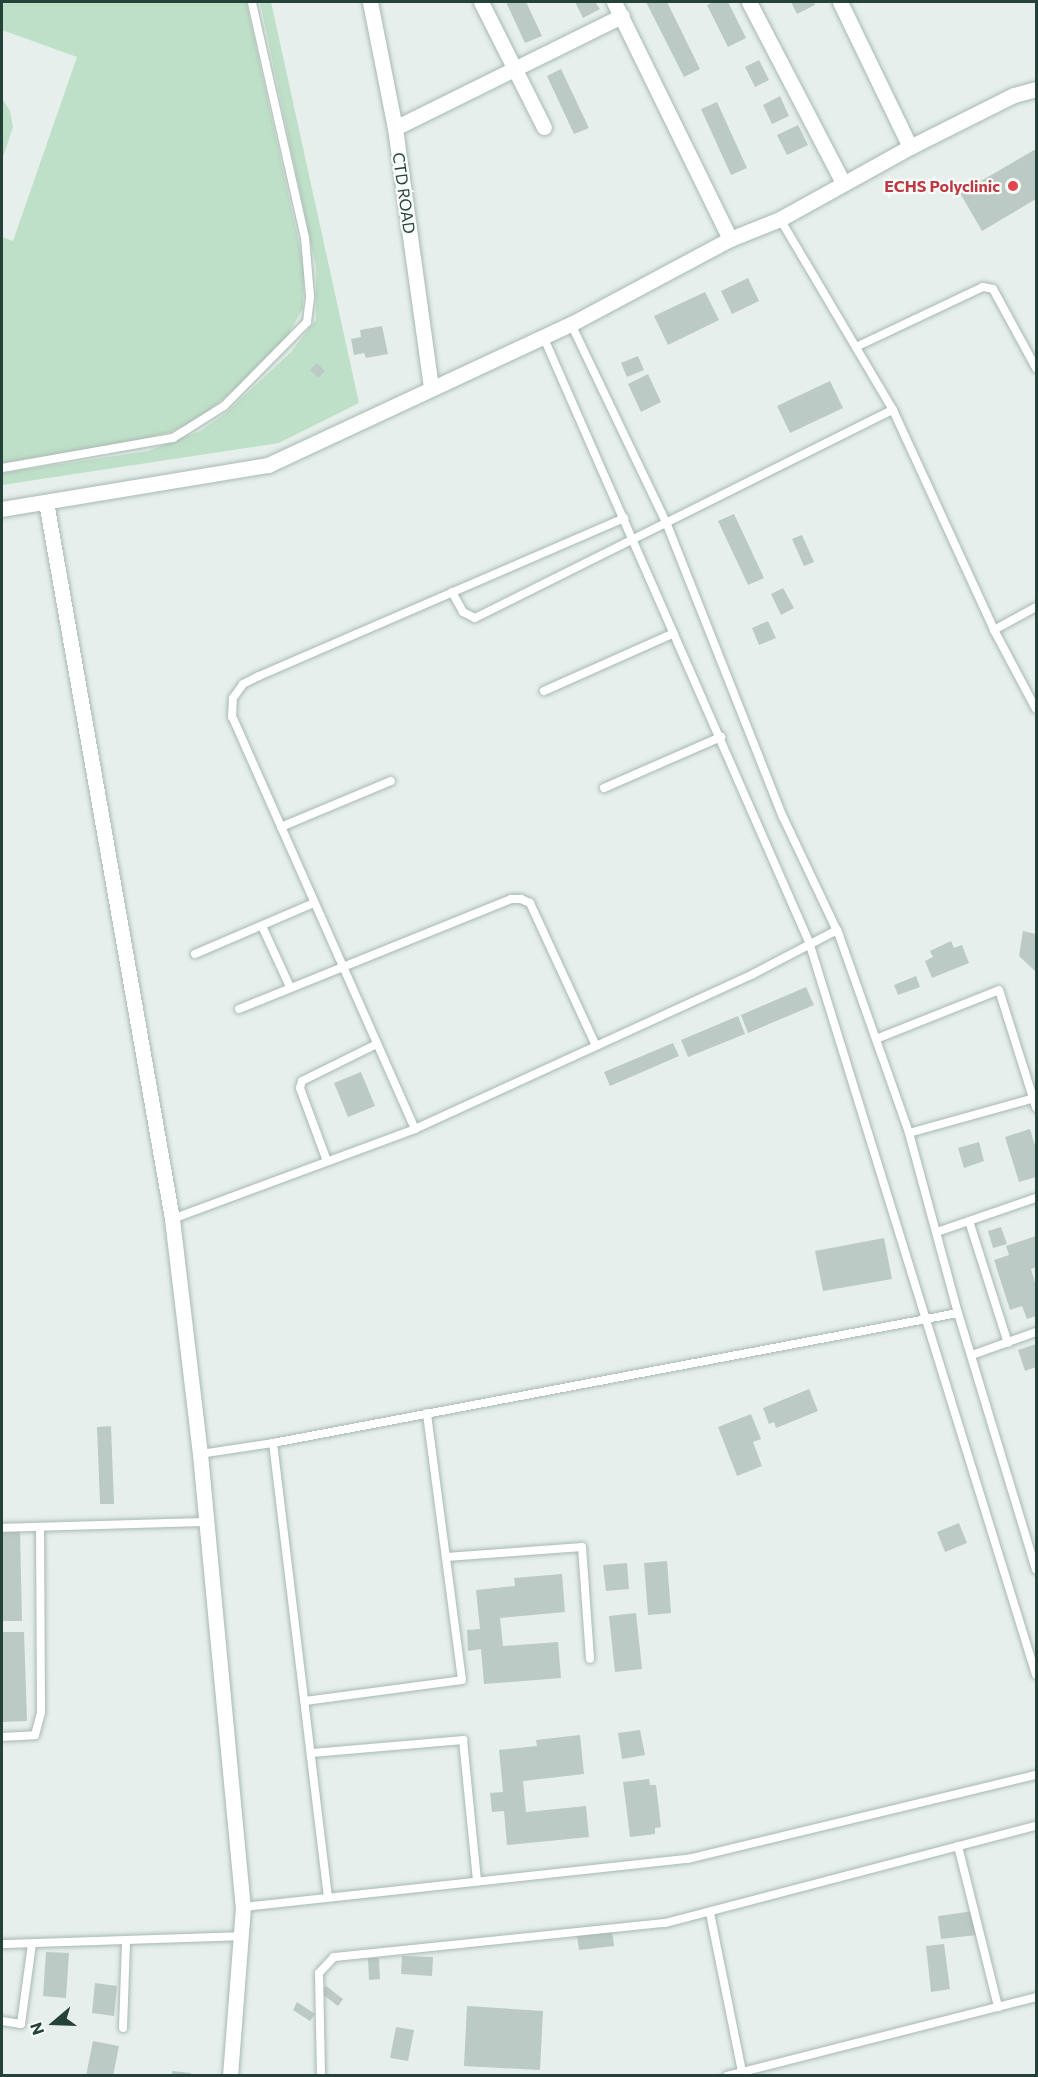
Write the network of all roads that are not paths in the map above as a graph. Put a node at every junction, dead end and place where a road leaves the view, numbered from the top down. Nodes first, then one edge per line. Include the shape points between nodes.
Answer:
1 (252, 2) edge
2 (370, 2) edge
3 (481, 2) edge
4 (614, 2) edge
5 (749, 2) edge
6 (840, 2) edge
7 (622, 16) junction
8 (516, 71) junction
9 (1036, 89) edge
10 (544, 127) dead end
11 (395, 128) junction
12 (910, 147) junction
13 (842, 181) junction
14 (780, 219) junction
15 (730, 239) junction
16 (571, 324) junction
17 (543, 336) junction
18 (856, 347) junction
19 (1036, 368) edge
20 (431, 386) junction
21 (893, 410) junction
22 (2, 468) edge
23 (46, 502) junction
24 (2, 509) edge
25 (624, 518) junction
26 (666, 522) junction
27 (633, 539) junction
28 (452, 592) junction
29 (1036, 607) edge
30 (994, 630) junction
31 (674, 633) junction
32 (544, 691) dead end
33 (1036, 709) edge
34 (721, 737) junction
35 (391, 781) dead end
36 (604, 788) dead end
37 (281, 827) junction
38 (314, 903) junction
39 (262, 926) junction
40 (837, 930) junction
41 (809, 942) junction
42 (195, 954) dead end
43 (342, 965) junction
44 (290, 987) junction
45 (239, 1009) dead end
46 (876, 1039) junction
47 (377, 1044) junction
48 (596, 1046) junction
49 (1034, 1098) junction
50 (1036, 1107) edge
51 (415, 1129) junction
52 (909, 1133) junction
53 (327, 1161) junction
54 (1036, 1198) edge
55 (172, 1219) junction
56 (969, 1221) junction
57 (937, 1232) junction
58 (958, 1313) junction
59 (927, 1319) junction
60 (1036, 1332) edge
61 (1008, 1343) junction
62 (972, 1355) junction
63 (428, 1413) junction
64 (273, 1443) junction
65 (200, 1454) junction
66 (207, 1522) junction
67 (2, 1528) edge
68 (40, 1528) junction
69 (447, 1557) junction
70 (1036, 1569) edge
71 (590, 1659) dead end
72 (1036, 1675) edge
73 (305, 1701) junction
74 (2, 1737) edge
75 (312, 1753) junction
76 (1036, 1775) edge
77 (1036, 1826) edge
78 (958, 1846) junction
79 (477, 1881) junction
80 (328, 1895) junction
81 (243, 1906) junction
82 (710, 1913) junction
83 (242, 1936) junction
84 (126, 1942) junction
85 (2, 1944) edge
86 (32, 1944) junction
87 (1036, 1997) edge
88 (998, 2007) junction
89 (2, 2021) edge
90 (123, 2028) dead end
91 (742, 2072) junction
92 (230, 2076) edge
93 (321, 2076) edge
94 (727, 2076) edge

1 - 22 lane via 305,238 310,296 307,322 224,406 173,438
2 - 11 street, CTD ROAD
3 - 8 street
4 - 7 street
5 - 13 street
6 - 12 street
7 - 8 street
7 - 15 street
8 - 10 street
8 - 11 street
9 - 12 street via 1014,95
11 - 20 street, CTD ROAD
12 - 13 street
13 - 14 street
14 - 15 street
14 - 18 lane
15 - 16 street
16 - 17 street
16 - 26 lane
17 - 20 street
17 - 25 lane
18 - 19 lane via 983,287 993,289
18 - 21 lane
20 - 23 street via 268,465
21 - 26 lane
21 - 30 lane
23 - 24 street
23 - 55 street
25 - 27 lane
25 - 28 lane
26 - 27 lane
26 - 40 lane via 783,817
27 - 28 lane via 475,618 463,612
27 - 31 lane
28 - 37 lane via 259,676 238,691 233,698 232,717
29 - 30 lane
30 - 33 lane
31 - 32 lane
31 - 34 lane
34 - 36 lane
34 - 41 lane
35 - 37 lane
37 - 38 lane
38 - 39 lane
38 - 43 lane
39 - 42 lane
39 - 44 lane
40 - 41 lane
40 - 46 lane
41 - 48 lane via 753,974
41 - 59 lane
43 - 44 lane
43 - 47 lane
43 - 48 lane via 511,899 521,899 530,903
44 - 45 lane
46 - 49 lane via 999,990
46 - 52 lane
47 - 51 lane
47 - 53 lane via 302,1081 300,1089
48 - 51 lane
49 - 50 lane
49 - 52 lane
51 - 53 lane
52 - 57 lane
53 - 55 lane
54 - 56 lane
55 - 65 street
56 - 57 lane
56 - 61 lane
57 - 58 lane
58 - 59 lane
58 - 62 lane
59 - 63 lane
59 - 72 lane
60 - 61 lane
61 - 62 lane
62 - 70 lane
63 - 64 lane
63 - 69 lane
64 - 65 lane
64 - 73 lane
65 - 66 street
66 - 68 lane
66 - 81 street
67 - 68 lane
68 - 74 lane via 41,1713 35,1735
69 - 71 lane via 582,1547
69 - 73 lane via 462,1680
73 - 75 lane
75 - 79 lane via 463,1740
75 - 80 lane
76 - 79 lane via 688,1859
77 - 78 lane
78 - 82 lane
78 - 88 lane
79 - 80 lane
80 - 81 lane
81 - 83 street
82 - 91 lane
82 - 93 lane via 665,1923 334,1957 319,1973
83 - 84 lane
83 - 92 street
84 - 86 lane
84 - 90 lane
85 - 86 lane
86 - 89 lane via 21,2024
87 - 88 lane
88 - 91 lane
91 - 94 lane

